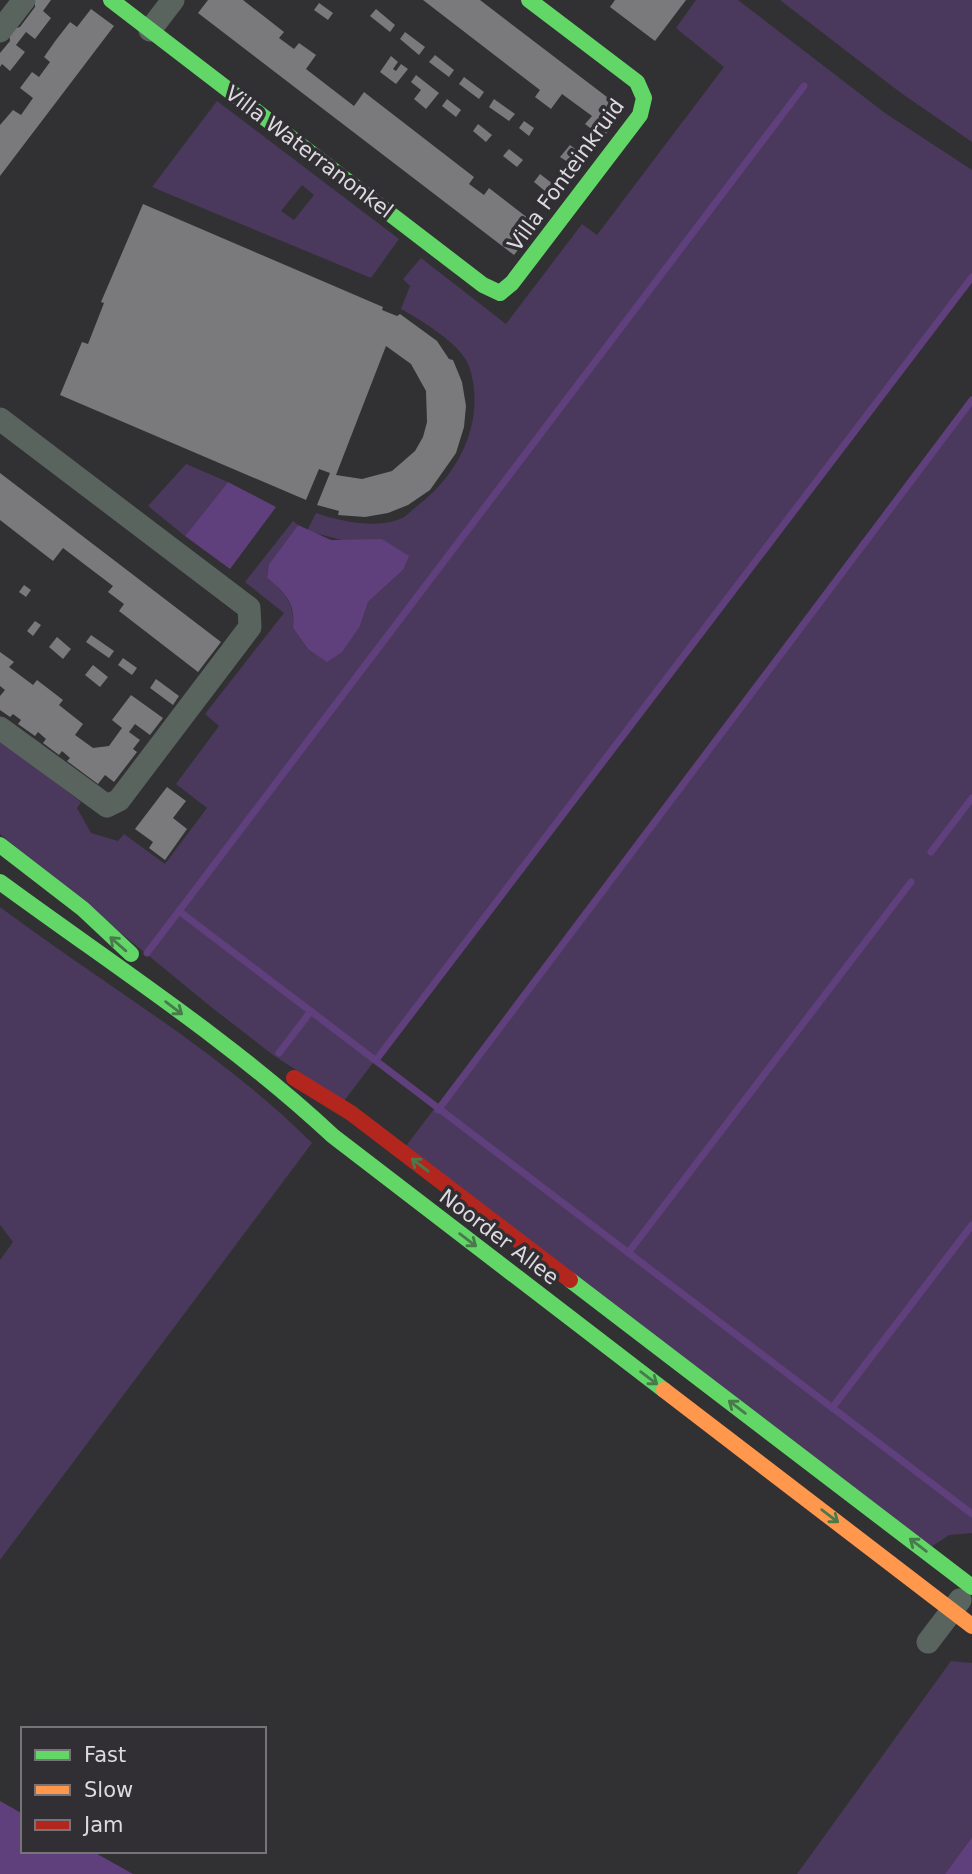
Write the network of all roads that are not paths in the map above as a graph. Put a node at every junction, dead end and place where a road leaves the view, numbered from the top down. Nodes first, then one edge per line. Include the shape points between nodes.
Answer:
1 (24, 0) edge
2 (111, 0) edge
3 (173, 0) edge
4 (530, 0) edge
5 (150, 30) junction
6 (0, 31) edge
7 (500, 293) joint
8 (0, 419) edge
9 (0, 727) edge
10 (0, 845) edge
11 (0, 882) edge
12 (139, 961) dead end
13 (160, 976) dead end
14 (972, 1586) edge
15 (952, 1610) junction
16 (972, 1626) edge
17 (928, 1642) dead end

1 - 6 street
2 - 5 street, Villa Waterranonkel
3 - 5 street
4 - 7 street, Villa Fonteinkruid via 637,82 644,98 640,115
5 - 7 street, Villa Waterranonkel via 483,285
8 - 9 street via 249,608 251,618 250,627 184,716 119,800 107,806
12 -> 10 street via 83,909
11 -> 15 street, Noorder Allee via 294,1098 333,1136
14 -> 13 street, Noorder Allee via 351,1113 308,1089
14 - 15 street
15 - 16 street, Noorder Allee
15 - 17 street

